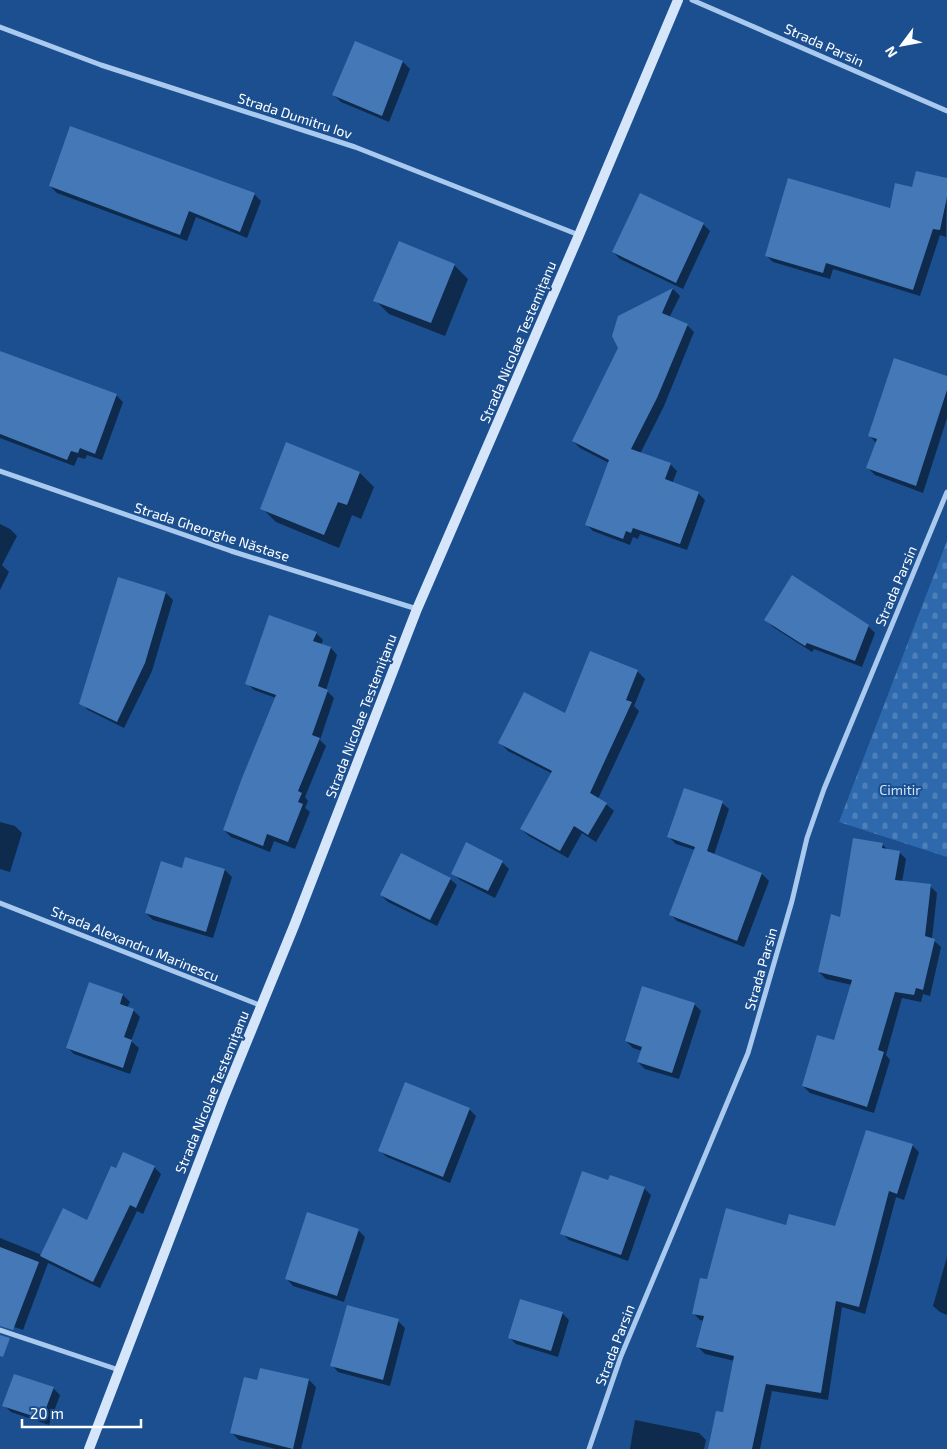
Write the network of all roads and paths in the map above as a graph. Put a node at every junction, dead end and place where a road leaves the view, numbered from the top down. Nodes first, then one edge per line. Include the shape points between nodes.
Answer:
1 (678, 0) edge
2 (692, 0) edge
3 (0, 27) edge
4 (947, 111) edge
5 (579, 235) junction
6 (0, 471) edge
7 (947, 492) edge
8 (418, 609) junction
9 (0, 903) edge
10 (262, 1006) junction
11 (0, 1330) edge
12 (119, 1370) junction
13 (89, 1449) edge
14 (589, 1449) edge

1 - 5 street, Strada Nicolae Testemițanu
2 - 4 street, Strada Parsin
3 - 5 street, Strada Dumitru Iov via 102,65 355,147
5 - 8 street, Strada Nicolae Testemițanu
6 - 8 street, Strada Gheorghe Năstase via 231,551
7 - 14 street, Strada Parsin via 824,789 807,838 748,1053 622,1356
8 - 10 street, Strada Nicolae Testemițanu
9 - 10 street, Strada Alexandru Marinescu
10 - 12 street, Strada Nicolae Testemițanu
11 - 12 street
12 - 13 street, Strada Nicolae Testemițanu

